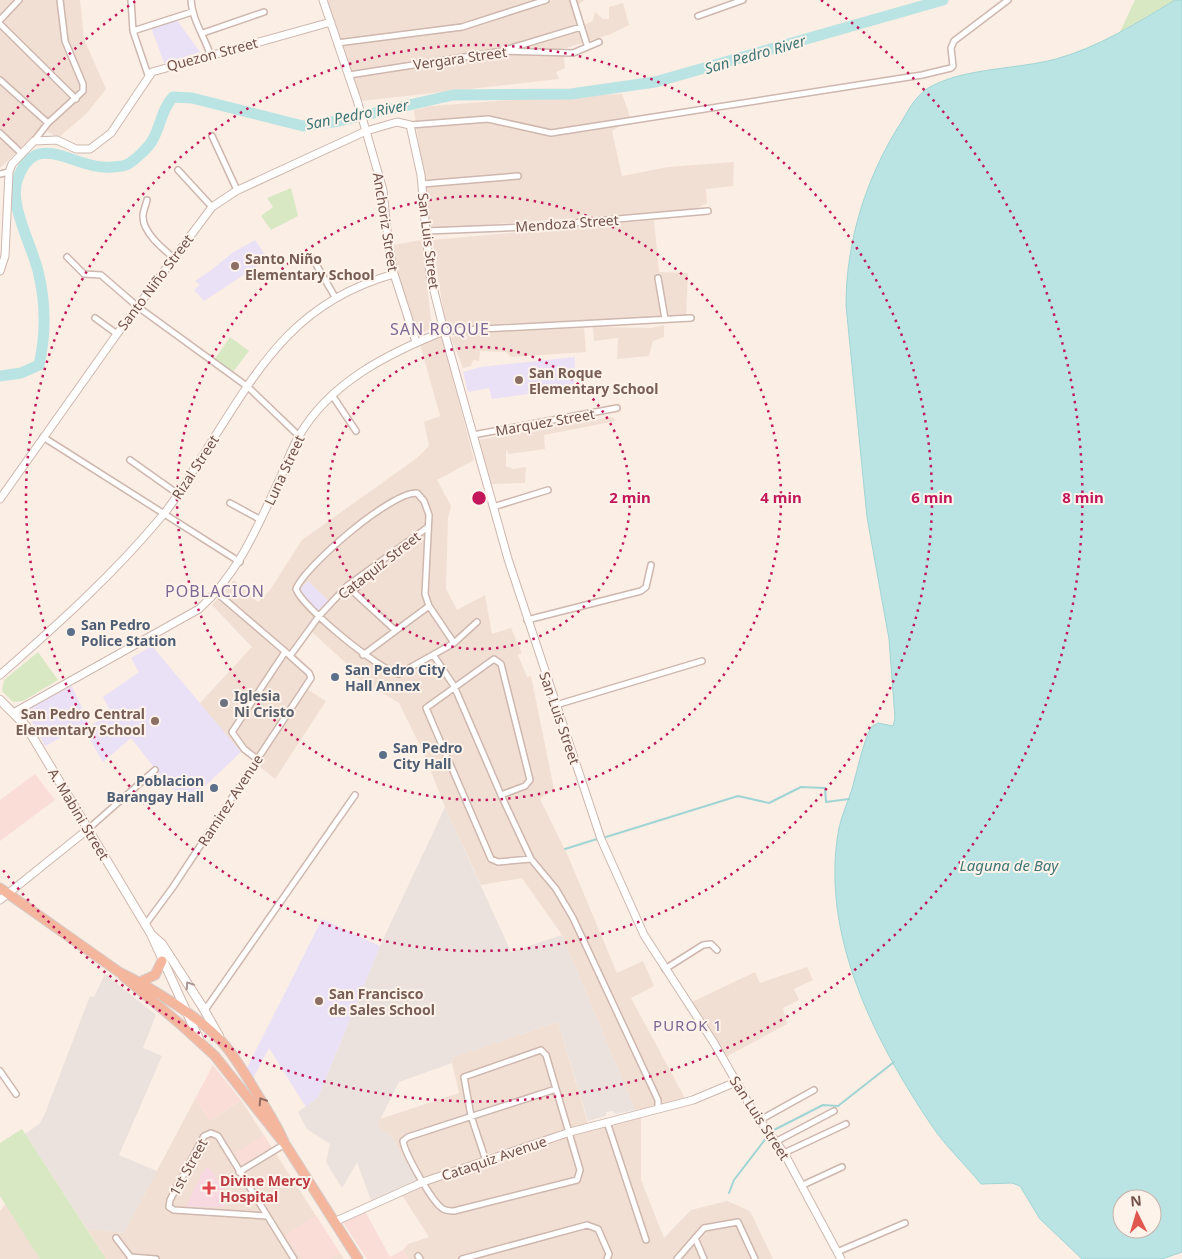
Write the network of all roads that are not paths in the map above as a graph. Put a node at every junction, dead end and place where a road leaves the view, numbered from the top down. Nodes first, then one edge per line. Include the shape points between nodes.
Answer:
1 (19, 0) edge
2 (60, 0) edge
3 (131, 0) edge
4 (191, 0) edge
5 (323, 0) edge
6 (546, 0) edge
7 (573, 0) edge
8 (743, 0) edge
9 (1008, 0) edge
10 (192, 12) junction
11 (264, 12) dead end
12 (698, 16) dead end
13 (0, 20) edge
14 (331, 22) junction
15 (0, 24) edge
16 (582, 27) junction
17 (133, 31) junction
18 (203, 33) junction
19 (599, 42) dead end
20 (337, 43) junction
21 (587, 45) junction
22 (503, 51) junction
23 (210, 54) junction
24 (148, 75) junction
25 (349, 75) junction
26 (0, 80) edge
27 (76, 99) junction
28 (48, 124) junction
29 (410, 125) junction
30 (365, 127) junction
31 (0, 133) edge
32 (212, 136) dead end
33 (34, 141) junction
34 (21, 153) junction
35 (178, 170) dead end
36 (9, 172) junction
37 (0, 174) edge
38 (518, 176) dead end
39 (422, 184) junction
40 (237, 190) junction
41 (147, 200) dead end
42 (212, 207) junction
43 (708, 211) dead end
44 (426, 231) junction
45 (67, 257) dead end
46 (174, 258) junction
47 (313, 259) dead end
48 (0, 272) edge
49 (394, 274) junction
50 (658, 278) dead end
51 (335, 297) junction
52 (138, 308) junction
53 (95, 318) dead end
54 (690, 318) dead end
55 (665, 319) junction
56 (444, 331) junction
57 (117, 334) junction
58 (416, 342) junction
59 (248, 387) junction
60 (332, 395) junction
61 (618, 408) dead end
62 (356, 431) dead end
63 (473, 435) junction
64 (299, 436) junction
65 (43, 438) junction
66 (130, 460) dead end
67 (548, 490) dead end
68 (178, 494) junction
69 (0, 499) edge
70 (230, 503) dead end
71 (493, 506) junction
72 (163, 515) junction
73 (261, 520) junction
74 (428, 527) junction
75 (240, 562) junction
76 (651, 565) dead end
77 (347, 586) junction
78 (217, 593) junction
79 (429, 606) junction
80 (319, 616) junction
81 (527, 620) junction
82 (477, 622) dead end
83 (395, 630) junction
84 (454, 644) junction
85 (288, 654) junction
86 (363, 655) junction
87 (434, 656) junction
88 (702, 661) dead end
89 (0, 675) edge
90 (454, 686) junction
91 (0, 700) edge
92 (556, 704) junction
93 (15, 712) junction
94 (257, 759) junction
95 (155, 770) dead end
96 (355, 795) dead end
97 (501, 795) junction
98 (87, 830) junction
99 (531, 858) junction
100 (4, 891) edge
101 (0, 900) edge
102 (145, 925) junction
103 (151, 934) junction
104 (717, 950) dead end
105 (162, 961) junction
106 (665, 969) junction
107 (119, 972) junction
108 (140, 982) junction
109 (205, 1010) junction
110 (188, 1014) junction
111 (199, 1040) junction
112 (222, 1042) junction
113 (0, 1071) edge
114 (736, 1082) junction
115 (556, 1089) junction
116 (814, 1090) dead end
117 (16, 1094) dead end
118 (658, 1109) junction
119 (834, 1111) dead end
120 (471, 1116) junction
121 (760, 1120) junction
122 (607, 1122) junction
123 (846, 1124) dead end
124 (570, 1132) junction
125 (777, 1141) junction
126 (285, 1144) junction
127 (784, 1153) junction
128 (486, 1161) junction
129 (842, 1167) dead end
130 (239, 1172) junction
131 (423, 1182) junction
132 (803, 1185) junction
133 (267, 1216) junction
134 (334, 1222) junction
135 (905, 1223) dead end
136 (116, 1238) dead end
137 (695, 1238) junction
138 (646, 1240) dead end
139 (837, 1252) junction
140 (131, 1258) edge
141 (156, 1259) edge
142 (294, 1259) edge
143 (358, 1259) edge
144 (462, 1259) edge
145 (606, 1259) edge
146 (677, 1259) edge
147 (704, 1259) edge
148 (755, 1259) edge
149 (841, 1259) edge

1 - 13 street
2 - 27 street via 65,41 83,84 83,91
3 - 17 street
4 - 10 street
5 - 14 street, Anchoriz Street
6 - 20 street via 462,27
7 - 16 street
8 - 12 street
9 - 29 street via 954,41 951,68 922,75 551,133 488,118
10 - 17 street
10 - 18 street
11 - 18 street
14 - 20 street, Anchoriz Street
14 - 23 street, Quezon Street
15 - 27 street
16 - 21 street
16 - 22 street
17 - 24 street
18 - 23 street
19 - 21 street, Vergara Street
20 - 25 street, Anchoriz Street
21 - 22 street, Vergara Street via 566,54
22 - 25 street, Vergara Street
23 - 24 street, Quezon Street
24 - 33 street, Quezon Street via 111,133 90,149 76,149 56,140
25 - 30 street, Anchoriz Street
26 - 28 street
27 - 28 street
28 - 33 street
29 - 30 street, Santo Niño Street via 397,122
29 - 39 street, San Luis Street
30 - 40 street, Santo Niño Street
30 - 49 street, Anchoriz Street via 384,190
31 - 34 street
32 - 40 street
33 - 34 street
34 - 36 street
35 - 42 street
36 - 37 street
36 - 48 street via 5,256
38 - 39 street
39 - 44 street, San Luis Street
40 - 42 street, Santo Niño Street
41 - 46 street via 142,216 144,222 153,238
42 - 46 street, Santo Niño Street
43 - 44 street, Mendoza Street via 527,227
44 - 56 street, San Luis Street via 430,275
45 - 52 street via 84,274 101,275
46 - 52 street, Santo Niño Street
47 - 51 street
49 - 51 street, Rizal Street
49 - 58 street, Anchoriz Street
50 - 55 street
51 - 59 street, Rizal Street via 290,332
52 - 57 street, Santo Niño Street
52 - 59 street
53 - 57 street
54 - 55 street, Luna Street
55 - 56 street, Luna Street
56 - 58 street, Luna Street
56 - 63 street, San Luis Street
57 - 65 street, Santo Niño Street
58 - 60 street, Luna Street via 379,362
59 - 64 street
59 - 68 street, Rizal Street
60 - 62 street
60 - 64 street, Luna Street
61 - 63 street, Marquez Street
63 - 71 street, San Luis Street
64 - 73 street, Luna Street
65 - 69 street, Santo Niño Street
65 - 72 street
66 - 68 street
67 - 71 street
68 - 72 street, Rizal Street
70 - 73 street
71 - 81 street, San Luis Street
72 - 75 street
72 - 89 street, Rizal Street via 119,563
73 - 75 street, Luna Street
74 - 77 street, Cataquiz Street
74 - 79 street via 425,594
74 - 80 street via 429,515 424,501 417,493 410,492 342,538 325,553 296,589
75 - 78 street, Luna Street
76 - 81 street via 646,586 641,591
77 - 80 street, Cataquiz Street
77 - 83 street
78 - 85 street
78 - 93 street, Luna Street via 179,622 77,675
79 - 83 street
79 - 84 street
80 - 85 street, Cataquiz Street
80 - 86 street
81 - 92 street, San Luis Street
82 - 84 street
83 - 86 street
84 - 87 street
85 - 94 street, Ramirez Avenue via 311,678
85 - 94 street, Cataquiz Street via 232,732 244,749
86 - 87 street via 398,674
87 - 90 street
88 - 92 street
90 - 97 street
90 - 97 street via 491,660 497,659 501,664 530,780 525,786
90 - 99 street via 426,708 489,856 498,862
91 - 93 main road, A. Mabini Street
92 - 106 street, San Luis Street via 601,839 644,935
93 - 98 main road, A. Mabini Street
94 - 102 street, Ramirez Avenue
95 - 98 street
96 - 109 street
97 - 99 street
98 - 100 street
98 - 102 main road, A. Mabini Street
99 - 118 street via 556,889 573,918 658,1100
100 - 101 street
100 - 107 highway
102 - 103 main road, A. Mabini Street
103 - 105 main road, A. Mabini Street
109 -> 103 main road, A. Mabini Street via 162,944
104 - 106 street via 711,944 703,945
105 - 108 highway via 155,975
105 - 110 main road, A. Mabini Street
106 - 114 street, San Luis Street
107 - 108 highway
107 - 111 highway
108 - 110 highway
109 - 112 main road, A. Mabini Street
110 - 111 main road, A. Mabini Street
110 - 112 highway
111 - 126 highway
126 -> 112 highway via 279,1128
113 - 117 street
114 - 118 street, Cataquiz Avenue via 693,1100
114 - 121 street, San Luis Street
115 - 120 street
115 - 120 street via 546,1055 542,1050 534,1051 464,1077
115 - 124 street
116 - 121 street
118 - 122 street, Cataquiz Avenue
119 - 125 street
120 - 128 street
120 - 131 street via 403,1141
121 - 125 street, San Luis Street
122 - 124 street, Cataquiz Avenue
122 - 138 street
123 - 127 street
124 - 128 street, Cataquiz Avenue
124 - 131 street via 580,1170 580,1178 573,1182 451,1211 441,1208
125 - 127 street, San Luis Street
126 - 130 street
126 - 134 highway
127 - 132 street, San Luis Street
128 - 131 street, Cataquiz Avenue
129 - 132 street
130 - 133 street, 1st Street
130 - 133 street, 1st Street via 218,1136 207,1134 169,1207 174,1210
131 - 134 street, Cataquiz Avenue
132 - 139 street, San Luis Street
133 - 142 street, 1st Street
134 - 143 highway
135 - 139 street
136 - 140 street
137 - 146 street
137 - 147 street
137 - 148 street via 704,1228 738,1222
139 - 149 street, San Luis Street
140 - 141 street
144 - 145 street via 586,1225 598,1229 609,1254

